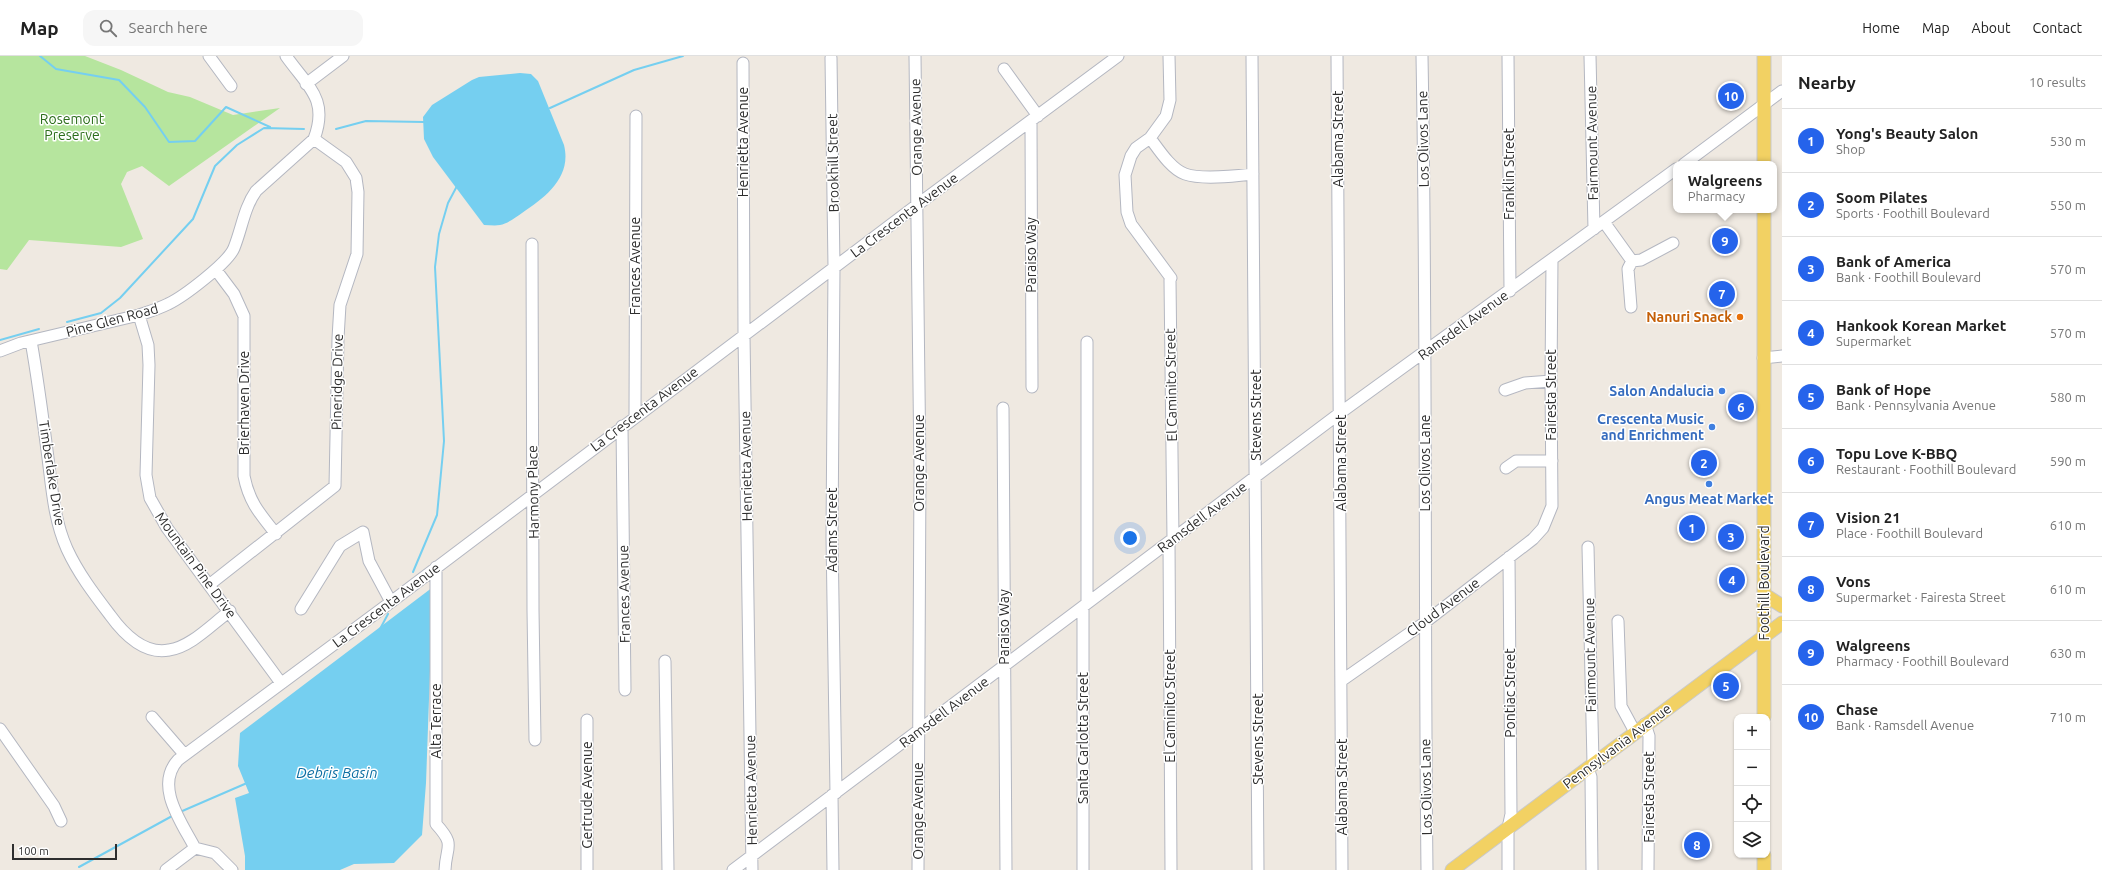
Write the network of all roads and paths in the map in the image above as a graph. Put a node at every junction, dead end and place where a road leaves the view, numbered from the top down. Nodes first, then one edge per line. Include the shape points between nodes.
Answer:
1 (209, 56) edge
2 (286, 56) edge
3 (343, 56) edge
4 (915, 56) edge
5 (1118, 56) edge
6 (1169, 56) edge
7 (1252, 56) edge
8 (1337, 56) edge
9 (1422, 56) edge
10 (1508, 56) edge
11 (1590, 56) edge
12 (1764, 56) edge
13 (831, 58) dead end
14 (743, 63) dead end
15 (1004, 69) dead end
16 (306, 84) junction
17 (231, 86) dead end
18 (1782, 91) edge
19 (1764, 104) junction
20 (636, 116) dead end
21 (1035, 119) junction
22 (1150, 138) junction
23 (314, 139) junction
24 (1688, 161) edge
25 (1764, 161) edge
26 (1673, 172) edge
27 (1253, 174) junction
28 (917, 205) junction
29 (1764, 213) edge
30 (1604, 222) junction
31 (1594, 229) junction
32 (1673, 243) dead end
33 (532, 244) dead end
34 (1552, 259) junction
35 (1632, 261) junction
36 (834, 267) junction
37 (216, 270) junction
38 (1510, 291) junction
39 (1632, 307) dead end
40 (139, 315) junction
41 (744, 335) junction
42 (31, 341) junction
43 (1087, 342) dead end
44 (0, 351) edge
45 (1426, 352) junction
46 (1782, 356) edge
47 (1763, 358) junction
48 (1550, 381) junction
49 (1032, 388) dead end
50 (1505, 390) dead end
51 (1003, 408) dead end
52 (1340, 412) junction
53 (635, 416) junction
54 (622, 426) junction
55 (1552, 460) junction
56 (1506, 468) dead end
57 (1256, 476) junction
58 (532, 494) junction
59 (1542, 529) joint
60 (276, 534) junction
61 (1171, 540) junction
62 (1588, 547) dead end
63 (1509, 557) junction
64 (436, 567) junction
65 (209, 585) junction
66 (1765, 595) junction
67 (391, 602) junction
68 (1085, 605) junction
69 (1782, 606) edge
70 (301, 610) dead end
71 (230, 611) junction
72 (1618, 621) dead end
73 (1424, 623) junction
74 (1782, 623) edge
75 (1764, 636) junction
76 (665, 661) dead end
77 (1004, 666) junction
78 (1341, 681) junction
79 (281, 683) junction
80 (625, 690) dead end
81 (1764, 714) edge
82 (152, 717) dead end
83 (587, 720) dead end
84 (1640, 728) junction
85 (0, 729) edge
86 (917, 732) junction
87 (535, 740) dead end
88 (184, 754) junction
89 (1590, 766) junction
90 (834, 794) junction
91 (61, 821) dead end
92 (1508, 828) junction
93 (194, 848) junction
94 (752, 856) junction
95 (1764, 858) edge
96 (1083, 869) edge
97 (166, 870) edge
98 (232, 870) edge
99 (445, 870) edge
100 (587, 870) edge
101 (668, 870) edge
102 (733, 870) edge
103 (752, 870) edge
104 (834, 870) edge
105 (918, 870) edge
106 (1006, 870) edge
107 (1171, 870) edge
108 (1258, 870) edge
109 (1342, 870) edge
110 (1427, 870) edge
111 (1452, 870) edge
112 (1508, 870) edge
113 (1592, 870) edge
114 (1648, 870) edge
115 (1764, 870) edge

1 - 17 street
2 - 16 street
3 - 16 street
4 - 28 street, Orange Avenue
5 - 21 street, La Crescenta Avenue
6 - 22 street, El Caminito Street via 1170,100 1162,124
7 - 27 street, Stevens Street
8 - 52 street, Alabama Street
9 - 45 street, Los Olivos Lane
10 - 38 street, Franklin Street
11 - 31 street, Fairmount Avenue
12 - 19 main road
13 - 36 street, Brookhill Street
14 - 41 street, Henrietta Avenue
15 - 21 street
16 - 23 street via 316,95 320,110 319,125
18 - 19 street
19 - 24 street
19 - 25 main road
20 - 53 street, Frances Avenue
21 - 28 street, La Crescenta Avenue
21 - 49 street, Paraiso Way
22 - 27 street via 1166,158 1184,174
22 - 61 street, El Caminito Street via 1136,148 1125,175 1127,212 1131,224 1170,279
23 - 37 street, Pine Glen Road via 256,191 250,200 234,248
23 - 60 street, Pineridge Drive via 346,162 356,178 358,192 357,254 340,305 335,486
26 - 30 street, Ramsdell Avenue
27 - 57 street, Stevens Street
28 - 36 street, La Crescenta Avenue
28 - 86 street, Orange Avenue via 920,462
29 - 47 main road, Foothill Boulevard
30 - 31 street, Ramsdell Avenue
30 - 35 street
31 - 34 street, Ramsdell Avenue
32 - 35 street via 1641,260
33 - 58 street, Harmony Place
34 - 38 street, Ramsdell Avenue
34 - 48 street, Fairesta Street
35 - 39 street via 1628,268
36 - 41 street, La Crescenta Avenue
36 - 90 street, Adams Street
37 - 40 street, Pine Glen Road via 169,304
37 - 60 street, Brierhaven Drive via 234,294 244,316 244,476 247,492 253,505
38 - 45 street, Ramsdell Avenue
40 - 42 street, Pine Glen Road
40 - 65 street, Mountain Pine Drive via 147,339 149,358 146,474 150,498 166,528
41 - 53 street, La Crescenta Avenue
41 - 94 street, Henrietta Avenue
42 - 44 street, Pine Glen Road
42 - 71 street, Timberlake Drive via 55,516 66,548 78,571 133,641 150,649 168,651 185,645
43 - 68 street, Santa Carlotta Street
45 - 52 street, Ramsdell Avenue
45 - 73 street, Los Olivos Lane
46 - 47 street
47 - 66 main road, Foothill Boulevard
48 - 50 street via 1525,383
48 - 55 street, Fairesta Street
51 - 77 street, Paraiso Way
52 - 57 street, Ramsdell Avenue
52 - 78 street, Alabama Street
53 - 54 street, La Crescenta Avenue
54 - 58 street, La Crescenta Avenue
54 - 80 street, Frances Avenue
55 - 56 street via 1516,461
55 - 59 street, Fairesta Street via 1552,506
57 - 61 street, Ramsdell Avenue
57 - 108 street, Stevens Street
58 - 64 street, La Crescenta Avenue
58 - 87 street, Harmony Place
59 - 63 street, Cloud Avenue
60 - 65 street, Pineridge Drive
61 - 68 street, Ramsdell Avenue
61 - 107 street, El Caminito Street
62 - 89 street, Fairmount Avenue
63 - 73 street, Cloud Avenue
63 - 92 street, Pontiac Street
64 - 67 street, La Crescenta Avenue
64 - 99 street, Alta Terrace via 436,824 446,835 450,846
65 - 71 street, Mountain Pine Drive
66 - 69 main road
66 - 75 main road, Foothill Boulevard
67 - 70 street via 369,561 363,532 340,546
67 - 79 street, La Crescenta Avenue
68 - 77 street, Ramsdell Avenue
68 - 96 street, Santa Carlotta Street
71 - 79 street, Mountain Pine Drive
72 - 84 street, Fairmount Avenue via 1621,706
73 - 78 street, Cloud Avenue
73 - 110 street, Los Olivos Lane
74 - 75 main road, Pennsylvania Avenue
75 - 81 main road, Foothill Boulevard
75 - 84 main road, Pennsylvania Avenue
76 - 101 street
77 - 86 street, Ramsdell Avenue
77 - 106 street, Paraiso Way
78 - 109 street, Alabama Street
79 - 88 street, La Crescenta Avenue
82 - 88 street
83 - 100 street, Gertrude Avenue
84 - 89 main road, Pennsylvania Avenue
84 - 114 street, Fairesta Street via 1649,736
85 - 91 street via 54,806
86 - 90 street, Ramsdell Avenue
86 - 105 street, Orange Avenue
88 - 93 street, La Crescenta Avenue via 172,766 168,788
89 - 92 main road, Pennsylvania Avenue
89 - 113 street
90 - 94 street, Ramsdell Avenue
90 - 104 street
92 - 111 main road, Pennsylvania Avenue
92 - 112 street
93 - 97 street
93 - 98 street via 215,853
94 - 102 street, Ramsdell Avenue
94 - 103 street, Henrietta Avenue
95 - 115 main road

